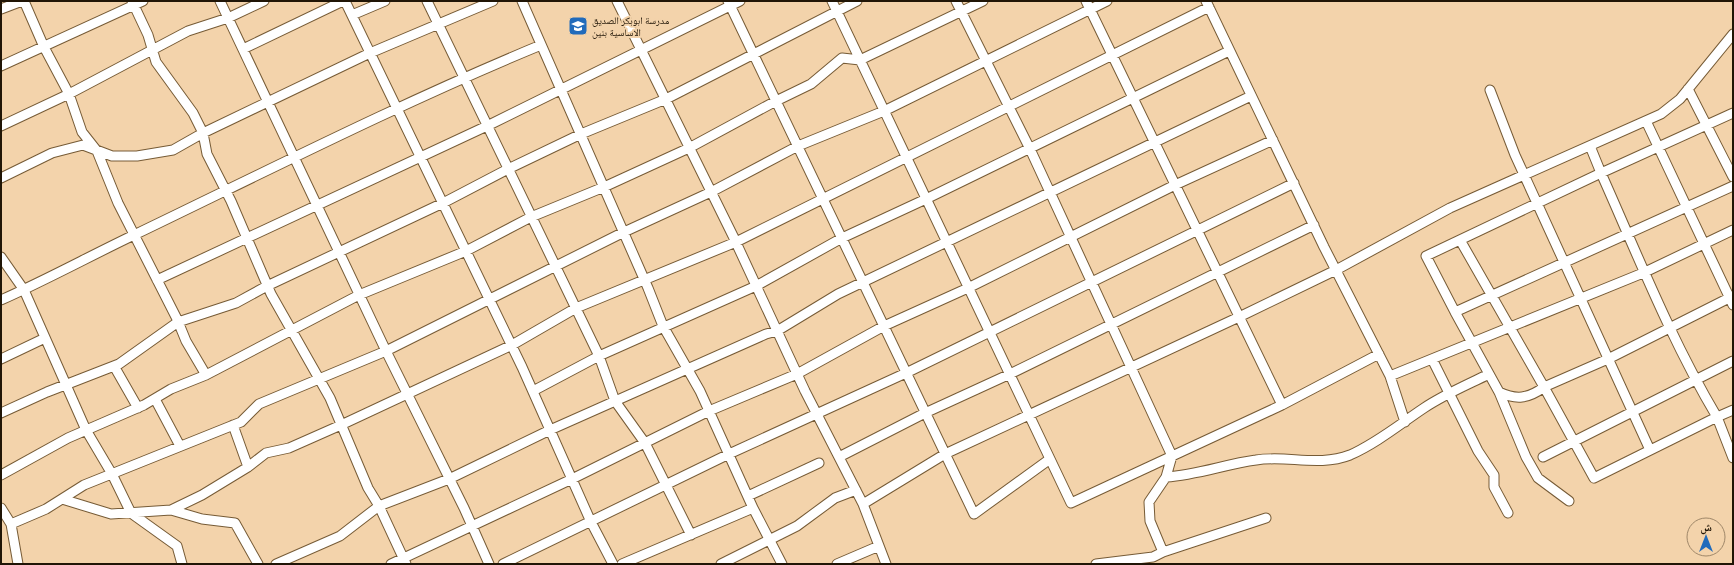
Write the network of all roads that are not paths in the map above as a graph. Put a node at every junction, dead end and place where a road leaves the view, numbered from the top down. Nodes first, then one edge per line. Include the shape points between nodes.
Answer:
1 (23, 1) edge
2 (143, 1) edge
3 (220, 1) edge
4 (264, 1) edge
5 (344, 1) edge
6 (385, 1) edge
7 (427, 1) edge
8 (493, 1) edge
9 (522, 1) edge
10 (740, 1) edge
11 (832, 1) edge
12 (857, 1) edge
13 (956, 1) edge
14 (983, 1) edge
15 (1107, 1) edge
16 (621, 2) edge
17 (133, 3) edge
18 (729, 3) edge
19 (1207, 4) edge
20 (1088, 5) edge
21 (1, 9) edge
22 (836, 11) junction
23 (961, 12) junction
24 (352, 15) junction
25 (228, 18) junction
26 (438, 24) junction
27 (1733, 34) edge
28 (542, 45) junction
29 (44, 47) junction
30 (152, 49) junction
31 (243, 49) junction
32 (1229, 50) junction
33 (642, 51) junction
34 (370, 53) junction
35 (754, 54) junction
36 (1112, 55) junction
37 (860, 60) junction
38 (986, 61) junction
39 (1, 66) edge
40 (463, 77) junction
41 (561, 89) junction
42 (1688, 89) junction
43 (1490, 90) dead end
44 (69, 94) junction
45 (1251, 96) junction
46 (1133, 98) junction
47 (666, 99) junction
48 (776, 101) junction
49 (268, 102) junction
50 (1010, 105) junction
51 (397, 109) junction
52 (884, 111) junction
53 (1733, 113) edge
54 (1646, 121) junction
55 (1707, 125) junction
56 (1, 126) edge
57 (487, 126) junction
58 (202, 133) junction
59 (581, 134) junction
60 (1273, 140) junction
61 (1155, 143) junction
62 (798, 146) junction
63 (1590, 146) junction
64 (690, 148) junction
65 (1030, 148) junction
66 (1658, 148) junction
67 (97, 151) junction
68 (420, 156) junction
69 (906, 156) junction
70 (294, 157) junction
71 (508, 169) junction
72 (1601, 174) junction
73 (1524, 175) junction
74 (1733, 177) edge
75 (1, 178) edge
76 (1294, 184) junction
77 (1176, 185) junction
78 (1733, 186) edge
79 (604, 187) junction
80 (226, 192) junction
81 (712, 192) junction
82 (1051, 192) junction
83 (822, 198) junction
84 (926, 199) junction
85 (443, 203) junction
86 (1537, 204) junction
87 (317, 205) junction
88 (1685, 207) junction
89 (531, 217) junction
90 (1314, 225) junction
91 (1197, 230) junction
92 (1733, 230) edge
93 (624, 232) junction
94 (1628, 233) junction
95 (134, 235) junction
96 (246, 237) junction
97 (1071, 237) junction
98 (842, 238) junction
99 (1460, 240) junction
100 (736, 242) junction
101 (947, 242) junction
102 (1703, 245) junction
103 (466, 251) junction
104 (339, 252) junction
105 (1, 257) edge
106 (1564, 262) junction
107 (556, 268) junction
108 (1336, 270) junction
109 (1218, 272) junction
110 (1643, 273) junction
111 (644, 279) junction
112 (157, 280) junction
113 (1092, 282) junction
114 (863, 283) junction
115 (267, 286) junction
116 (756, 286) junction
117 (968, 288) junction
118 (24, 290) junction
119 (359, 295) junction
120 (1492, 295) junction
121 (489, 298) junction
122 (1580, 298) junction
123 (1732, 299) edge
124 (1, 300) edge
125 (576, 308) junction
126 (1455, 312) junction
127 (1239, 317) junction
128 (178, 322) junction
129 (1111, 325) junction
130 (663, 326) junction
131 (884, 326) junction
132 (1510, 326) junction
133 (1670, 327) junction
134 (777, 331) junction
135 (989, 331) junction
136 (292, 332) junction
137 (45, 338) junction
138 (1472, 342) junction
139 (512, 345) junction
140 (386, 351) junction
141 (1379, 354) junction
142 (599, 356) junction
143 (1432, 358) junction
144 (1, 359) edge
145 (1608, 359) junction
146 (1733, 361) edge
147 (114, 366) junction
148 (1131, 368) junction
149 (687, 369) junction
150 (906, 373) junction
151 (797, 374) junction
152 (1010, 374) junction
153 (1489, 374) junction
154 (206, 376) junction
155 (1390, 376) junction
156 (319, 379) junction
157 (1695, 381) junction
158 (66, 384) junction
159 (1544, 387) junction
160 (533, 391) junction
161 (1499, 392) junction
162 (407, 393) junction
163 (1449, 393) junction
164 (154, 399) junction
165 (615, 401) junction
166 (1282, 405) junction
167 (138, 408) junction
168 (1733, 410) edge
169 (709, 411) junction
170 (1633, 412) junction
171 (1, 413) edge
172 (925, 413) junction
173 (817, 415) junction
174 (1029, 416) junction
175 (1717, 417) junction
176 (1405, 422) junction
177 (233, 425) junction
178 (341, 425) junction
179 (86, 430) junction
180 (550, 430) junction
181 (1574, 441) junction
182 (645, 443) junction
183 (180, 446) junction
184 (1650, 450) junction
185 (729, 454) junction
186 (945, 454) junction
187 (1172, 456) junction
188 (1543, 457) dead end
189 (1733, 457) edge
190 (839, 458) junction
191 (1050, 459) junction
192 (819, 463) dead end
193 (248, 467) junction
194 (112, 474) junction
195 (1, 475) edge
196 (1166, 477) junction
197 (449, 479) junction
198 (572, 480) junction
199 (666, 485) junction
200 (856, 490) junction
201 (748, 496) junction
202 (62, 499) junction
203 (1568, 502) dead end
204 (863, 504) junction
205 (379, 506) junction
206 (1, 508) edge
207 (753, 508) junction
208 (171, 510) junction
209 (131, 513) junction
210 (1508, 513) dead end
211 (1266, 518) dead end
212 (591, 522) junction
213 (11, 524) junction
214 (472, 526) junction
215 (691, 535) junction
216 (769, 540) junction
217 (879, 546) junction
218 (1163, 552) junction
219 (404, 561) edge
220 (18, 564) edge
221 (182, 564) edge
222 (258, 564) edge
223 (276, 564) edge
224 (391, 564) edge
225 (489, 564) edge
226 (503, 564) edge
227 (613, 564) edge
228 (622, 564) edge
229 (721, 564) edge
230 (782, 564) edge
231 (837, 564) edge
232 (886, 564) edge
233 (1096, 564) edge

1 - 21 street
1 - 29 street
2 - 17 street
3 - 25 street
4 - 25 street
5 - 24 street
5 - 31 street
6 - 24 street
7 - 26 street
8 - 26 street
9 - 28 street
10 - 18 street
11 - 22 street
12 - 22 street
13 - 23 street
14 - 23 street
15 - 20 street
16 - 33 street
17 - 29 street
17 - 30 street
18 - 33 street
18 - 35 street
19 - 32 street
19 - 36 street
20 - 36 street
20 - 38 street
22 - 35 street
22 - 37 street
23 - 37 street
23 - 38 street
24 - 34 street
25 - 30 street via 188,31
25 - 31 street
26 - 34 street
26 - 40 street
27 - 42 street
28 - 40 street
28 - 41 street
29 - 39 street
29 - 44 street
30 - 44 street
30 - 58 street via 156,62 193,113
31 - 49 street
32 - 45 street
32 - 46 street
33 - 41 street
33 - 47 street
34 - 49 street
34 - 51 street
35 - 47 street
35 - 48 street
36 - 46 street
36 - 50 street
37 - 48 street via 842,58 811,84
37 - 52 street
38 - 50 street
38 - 52 street
40 - 51 street
40 - 57 street
41 - 57 street
41 - 59 street
42 - 54 street via 1661,114
42 - 55 street
43 - 73 street
44 - 56 street
44 - 67 street via 82,132
45 - 60 street
45 - 61 street
46 - 61 street
46 - 65 street
47 - 59 street
47 - 64 street
48 - 62 street
48 - 64 street
49 - 58 street
49 - 70 street
50 - 65 street
50 - 69 street
51 - 68 street
51 - 70 street
52 - 62 street
52 - 69 street
53 - 55 street
54 - 63 street
54 - 66 street
55 - 66 street
55 - 74 street
57 - 68 street
57 - 71 street
58 - 67 street via 173,150 137,156 112,156
58 - 80 street via 207,154
59 - 71 street
59 - 79 street
60 - 76 street
60 - 77 street
61 - 77 street
61 - 82 street
62 - 81 street
62 - 83 street
63 - 72 street
63 - 73 street
64 - 79 street
64 - 81 street
65 - 82 street
65 - 84 street
66 - 72 street
66 - 88 street
67 - 75 street via 83,146 52,153
67 - 95 street
68 - 85 street
68 - 87 street
69 - 83 street
69 - 84 street
70 - 80 street
70 - 87 street
71 - 85 street
71 - 89 street
72 - 86 street
72 - 94 street
73 - 86 street
73 - 108 street via 1450,208
76 - 90 street
76 - 91 street
77 - 91 street
77 - 97 street
78 - 88 street
79 - 89 street
79 - 93 street
80 - 95 street
80 - 96 street
81 - 93 street
81 - 100 street
82 - 97 street
82 - 101 street
83 - 98 street
83 - 100 street
84 - 98 street
84 - 101 street
85 - 103 street
85 - 104 street
86 - 99 street
86 - 106 street
87 - 96 street
87 - 104 street
88 - 94 street
88 - 102 street
89 - 103 street
89 - 107 street
90 - 108 street
90 - 109 street
91 - 109 street
91 - 113 street
92 - 102 street
93 - 107 street
93 - 111 street
94 - 106 street
94 - 110 street
95 - 112 street
95 - 118 street
96 - 112 street
96 - 115 street
97 - 113 street
97 - 117 street
98 - 114 street
98 - 116 street
99 - 120 street
99 - 126 street via 1426,256
100 - 111 street
100 - 116 street
101 - 114 street
101 - 117 street
102 - 110 street
102 - 123 street
103 - 119 street
103 - 121 street
104 - 115 street
104 - 119 street
105 - 118 street
106 - 120 street
106 - 122 street
107 - 121 street
107 - 125 street
108 - 127 street
108 - 141 street
109 - 127 street
109 - 129 street
110 - 122 street
110 - 133 street
111 - 125 street
111 - 130 street
112 - 128 street
113 - 129 street
113 - 135 street
114 - 131 street
114 - 134 street via 838,294
115 - 128 street via 236,303
115 - 136 street
116 - 130 street
116 - 134 street
117 - 131 street
117 - 135 street
118 - 124 street
118 - 137 street
119 - 136 street
119 - 140 street
120 - 126 street
120 - 132 street
121 - 139 street
121 - 140 street
122 - 132 street
122 - 145 street
123 - 133 street
125 - 139 street
125 - 142 street
126 - 138 street
127 - 148 street
127 - 166 street
128 - 147 street
128 - 154 street
129 - 148 street
129 - 152 street
130 - 142 street
130 - 149 street
131 - 150 street
131 - 151 street
132 - 138 street
132 - 159 street
133 - 145 street
133 - 157 street
134 - 149 street
134 - 151 street
135 - 150 street
135 - 152 street
136 - 154 street
136 - 156 street
137 - 144 street
137 - 158 street
138 - 143 street
138 - 153 street
139 - 160 street
139 - 162 street
140 - 156 street
140 - 162 street
141 - 155 street
141 - 166 street
142 - 160 street
142 - 165 street
143 - 155 street
143 - 163 street
145 - 159 street
145 - 170 street
146 - 157 street
147 - 158 street
147 - 167 street
148 - 174 street
148 - 187 street
149 - 165 street
149 - 169 street
150 - 172 street
150 - 173 street
151 - 169 street
151 - 173 street
152 - 172 street
152 - 174 street
153 - 161 street
153 - 163 street
154 - 164 street via 171,389
155 - 176 street
156 - 177 street via 259,404 241,422
156 - 178 street
157 - 170 street
157 - 175 street
158 - 171 street
158 - 179 street
159 - 161 street via 1526,397 1511,398
159 - 181 street
160 - 180 street
161 - 203 street via 1526,457 1538,478
162 - 178 street
162 - 197 street
163 - 176 street
163 - 210 street via 1478,451 1494,475 1494,487
164 - 167 street
164 - 183 street
165 - 180 street
165 - 182 street
166 - 187 street
167 - 179 street
168 - 175 street
169 - 182 street
169 - 185 street
170 - 181 street
170 - 184 street
172 - 186 street
172 - 190 street
173 - 185 street
173 - 190 street
174 - 186 street
174 - 191 street
175 - 184 street
175 - 189 street
176 - 196 street via 1349,455 1327,461 1258,460 1221,466 1188,476
177 - 183 street
177 - 193 street
178 - 193 street via 289,448 266,453
178 - 205 street via 368,488
179 - 194 street
179 - 195 street
180 - 197 street
180 - 198 street
181 - 184 street via 1594,478
181 - 188 street
182 - 198 street
182 - 199 street
183 - 194 street
185 - 199 street
185 - 201 street
186 - 191 street via 974,514
186 - 204 street
187 - 191 street via 1071,504
187 - 196 street
190 - 200 street
192 - 201 street
193 - 208 street via 202,495
194 - 202 street via 84,485
194 - 209 street
196 - 218 street via 1149,502 1150,521
197 - 205 street
197 - 214 street
198 - 212 street
198 - 214 street
199 - 212 street
199 - 215 street
200 - 204 street
200 - 216 street via 835,498 797,526
201 - 207 street
202 - 209 street via 111,514
202 - 213 street
204 - 217 street
205 - 219 street
205 - 223 street via 340,536
206 - 213 street
207 - 215 street
207 - 216 street
208 - 209 street
208 - 222 street via 202,519 235,523
209 - 221 street via 176,546
211 - 218 street
212 - 226 street
212 - 227 street
213 - 220 street
214 - 219 street
214 - 225 street
215 - 228 street
216 - 229 street
216 - 230 street
217 - 231 street
217 - 232 street
218 - 233 street via 1153,557
219 - 224 street

